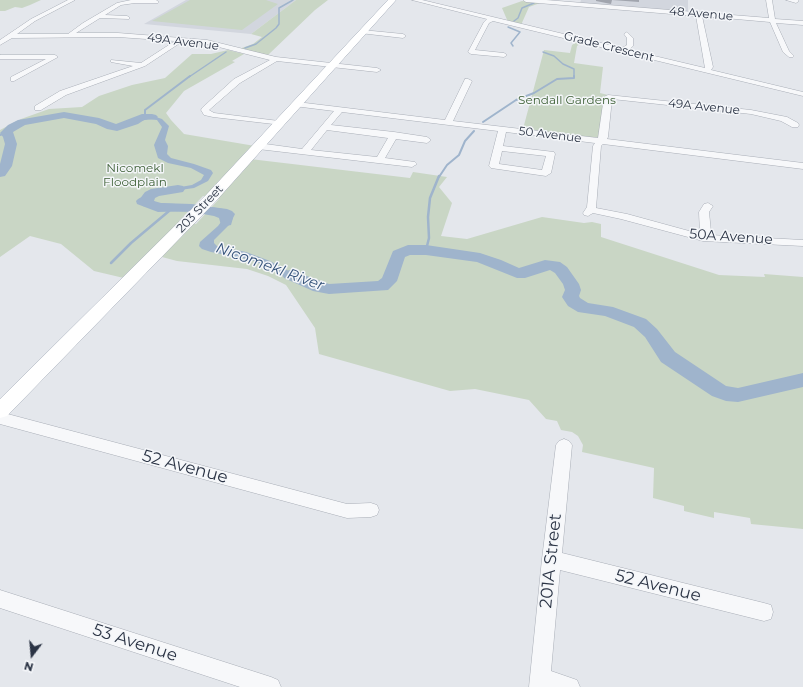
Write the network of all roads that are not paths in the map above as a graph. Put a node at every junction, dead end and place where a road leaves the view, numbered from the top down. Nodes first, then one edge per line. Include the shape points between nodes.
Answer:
1 (72, 0) edge
2 (392, 0) edge
3 (415, 0) edge
4 (526, 0) edge
5 (768, 0) edge
6 (789, 0) edge
7 (796, 1) edge
8 (156, 2) dead end
9 (699, 14) junction
10 (98, 16) junction
11 (126, 18) dead end
12 (492, 19) junction
13 (773, 20) junction
14 (803, 23) edge
15 (362, 32) junction
16 (627, 34) dead end
17 (70, 35) junction
18 (11, 36) junction
19 (403, 36) dead end
20 (182, 39) junction
21 (0, 43) edge
22 (624, 51) junction
23 (504, 54) dead end
24 (791, 56) dead end
25 (0, 58) edge
26 (276, 59) junction
27 (113, 61) dead end
28 (143, 65) junction
29 (332, 65) junction
30 (708, 68) junction
31 (377, 70) dead end
32 (14, 79) dead end
33 (468, 81) dead end
34 (803, 94) edge
35 (298, 104) junction
36 (38, 108) dead end
37 (340, 109) junction
38 (448, 122) junction
39 (279, 123) junction
40 (795, 125) dead end
41 (325, 127) junction
42 (503, 129) junction
43 (394, 135) junction
44 (427, 140) dead end
45 (601, 141) junction
46 (258, 146) junction
47 (498, 148) junction
48 (305, 151) junction
49 (380, 159) junction
50 (412, 164) dead end
51 (803, 166) edge
52 (708, 206) dead end
53 (704, 238) junction
54 (803, 243) edge
55 (0, 411) edge
56 (0, 418) edge
57 (564, 445) dead end
58 (371, 510) dead end
59 (551, 559) junction
60 (0, 599) edge
61 (764, 612) dead end
62 (539, 683) edge
63 (271, 687) edge
64 (570, 687) edge

1 - 18 street via 33,20
2 - 15 main road, 203 Street
3 - 12 street, Grade Crescent
4 - 9 street, 48 Avenue
5 - 13 street
6 - 7 street
8 - 10 street via 122,3
9 - 13 street, 48 Avenue
9 - 30 street
10 - 11 street
10 - 17 street
12 - 22 street, Grade Crescent
12 - 23 street via 487,22 471,52
13 - 14 street, 48 Avenue
13 - 24 street via 786,52
15 - 19 street
15 - 29 main road, 203 Street
16 - 22 street via 630,46
17 - 18 street, 49A Avenue
17 - 20 street, 49A Avenue via 128,35
18 - 21 street
20 - 26 street, 49A Avenue via 207,42
20 - 28 street
22 - 30 street, Grade Crescent via 686,66
25 - 32 street via 55,57
26 - 29 street, 49A Avenue
26 - 39 street via 237,81 205,110 213,115
27 - 28 street
28 - 36 street via 63,93
29 - 31 street, 49A Avenue
29 - 35 main road, 203 Street
30 - 34 street, Grade Crescent
33 - 38 street
35 - 37 street, 50 Avenue
35 - 39 main road, 203 Street
37 - 38 street, 50 Avenue
37 - 41 street
38 - 42 street, 50 Avenue
39 - 46 main road, 203 Street
40 - 45 street, 49A Avenue via 784,119 758,113 610,97 606,99 604,137
41 - 43 street
41 - 48 street
42 - 45 street, 50 Avenue
42 - 47 street
43 - 44 street
43 - 49 street
45 - 51 street, 50 Avenue
45 - 53 street, 50A Avenue via 597,146 589,212 623,216
46 - 48 street
46 - 55 main road, 203 Street via 211,198
47 - 47 street via 494,166 546,173 551,154
48 - 49 street
49 - 50 street
52 - 53 street via 704,212
53 - 54 street, 50A Avenue
56 - 58 street, 52 Avenue via 347,510
57 - 59 street, 201A Street
59 - 61 street, 52 Avenue
59 - 62 street, 201A Street
60 - 63 street, 53 Avenue
62 - 64 street, 201A Street

